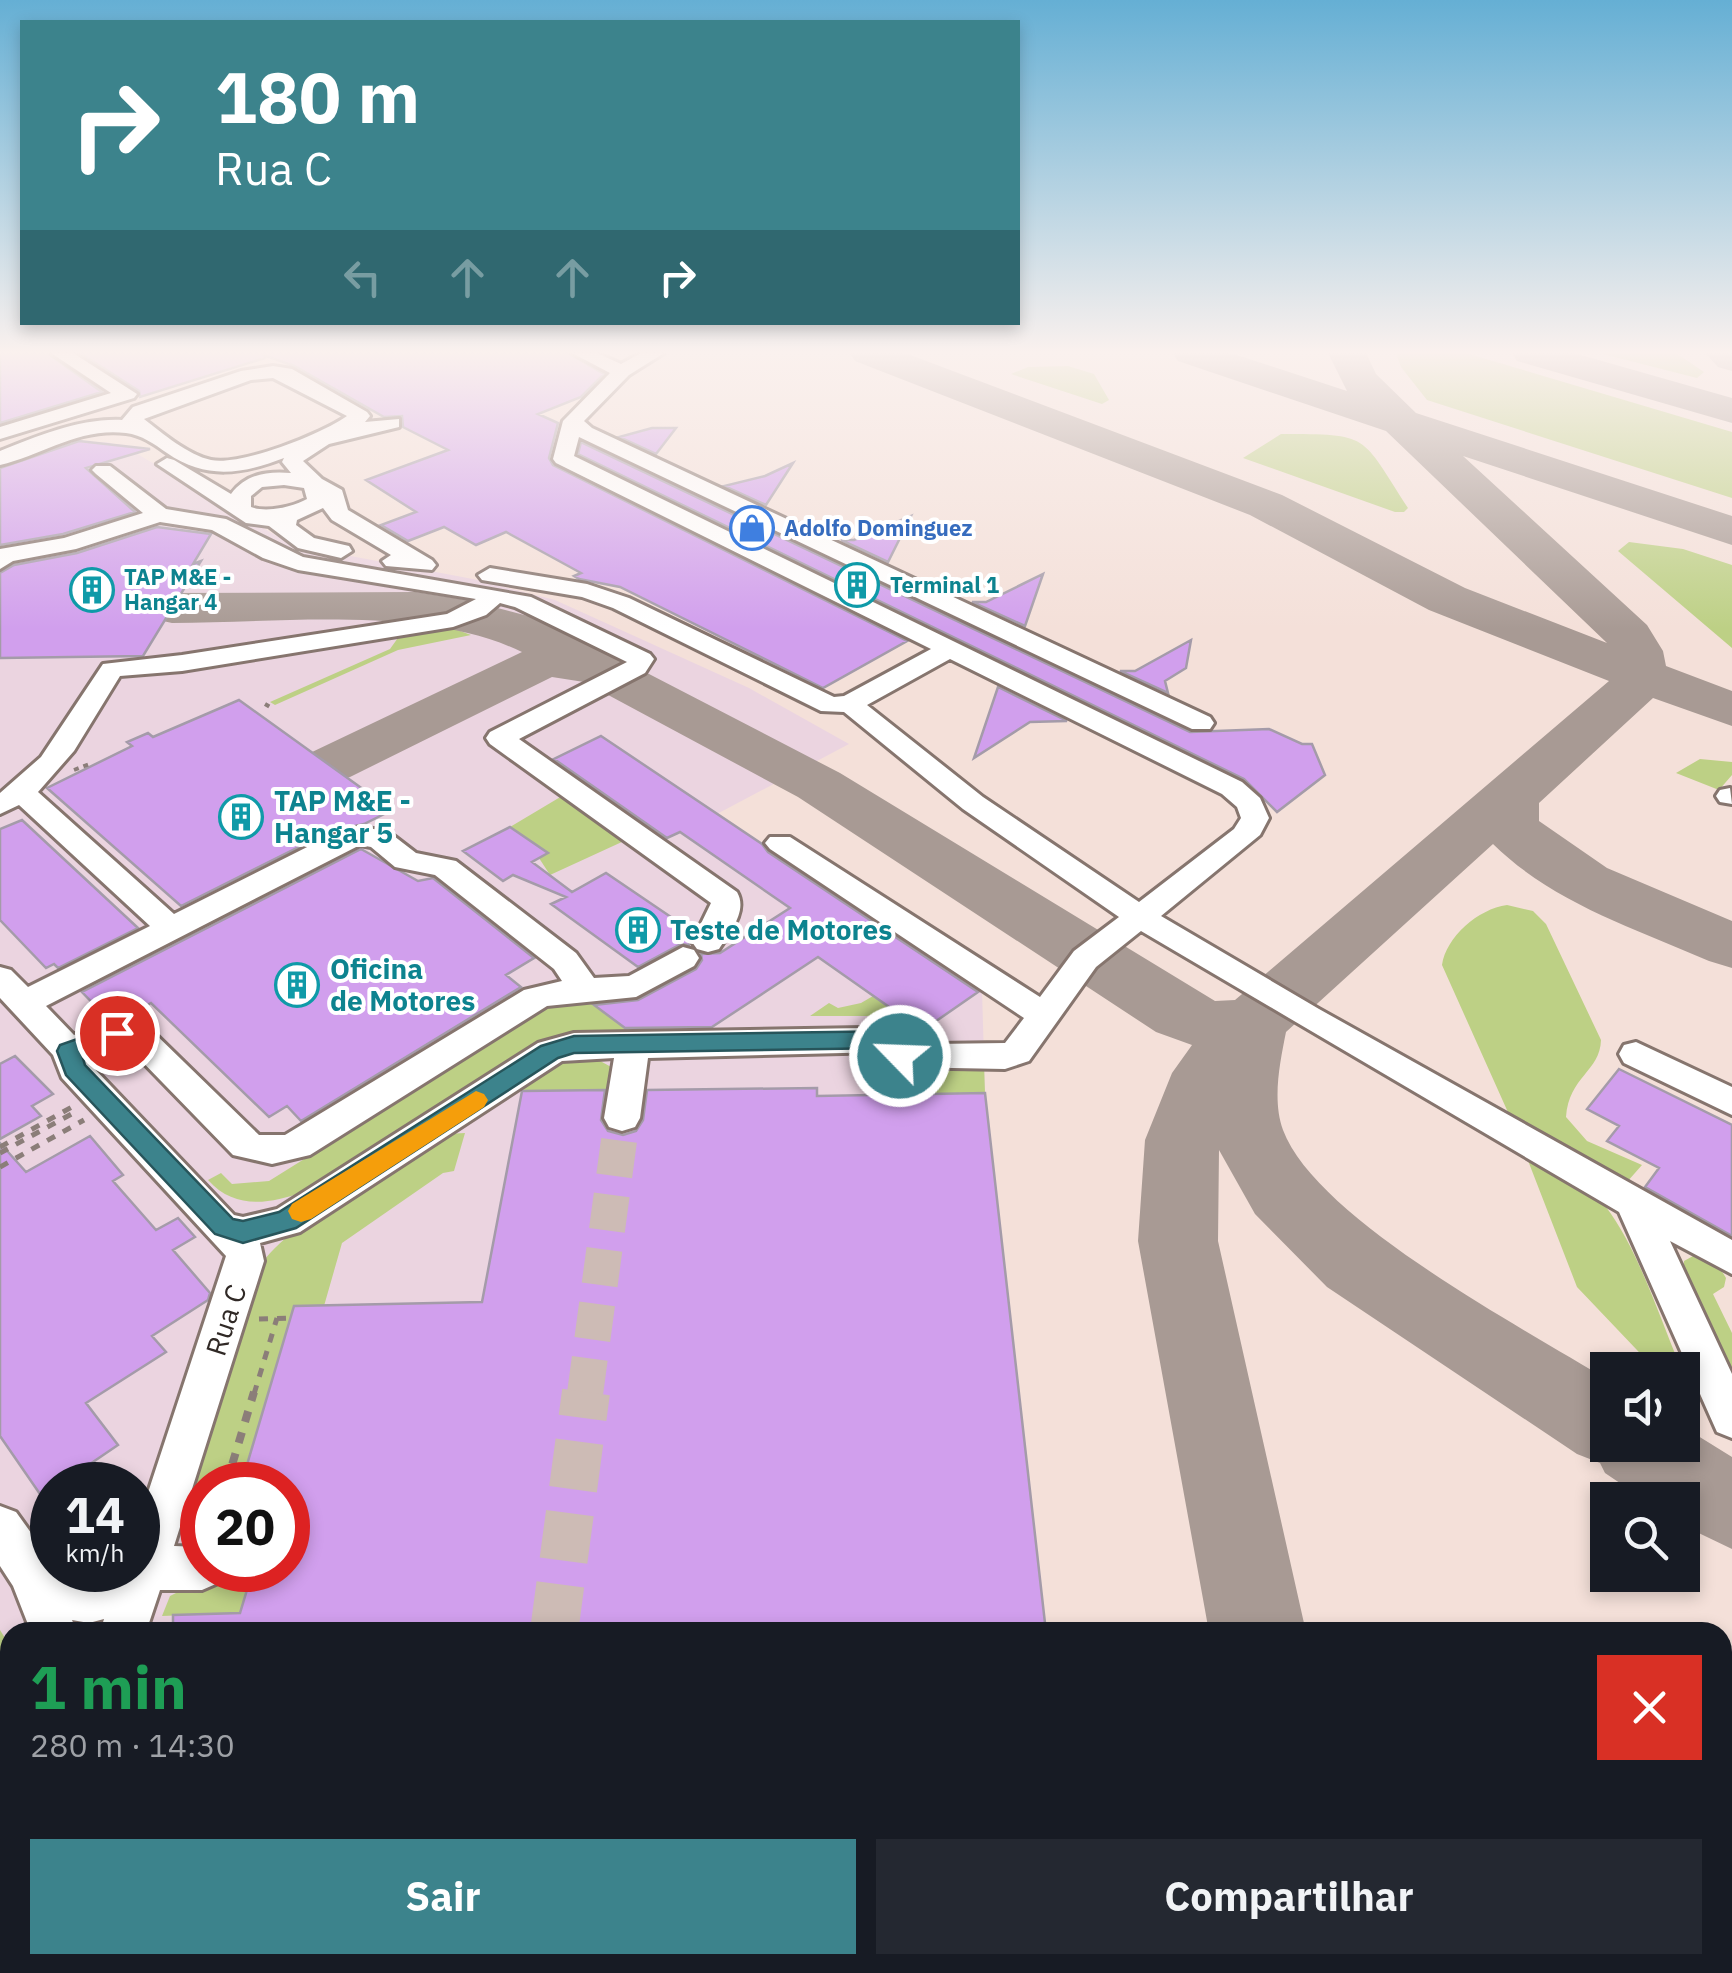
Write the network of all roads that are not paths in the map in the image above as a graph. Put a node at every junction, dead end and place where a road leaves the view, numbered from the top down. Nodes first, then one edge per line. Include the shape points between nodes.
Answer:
1 (49, 445) edge
2 (135, 445) edge
3 (150, 445) edge
4 (169, 445) edge
5 (294, 445) edge
6 (319, 445) edge
7 (567, 445) edge
8 (613, 445) edge
9 (0, 460) edge
10 (199, 464) junction
11 (103, 470) dead end
12 (313, 482) junction
13 (242, 504) junction
14 (160, 516) junction
15 (270, 518) junction
16 (0, 562) edge
17 (424, 565) junction
18 (496, 595) junction
19 (950, 650) junction
20 (850, 704) junction
21 (1201, 723) dead end
22 (11, 799) edge
23 (780, 843) dead end
24 (1140, 918) junction
25 (171, 928) junction
26 (12, 990) edge
27 (579, 990) junction
28 (1034, 1025) junction
29 (632, 1046) junction
30 (69, 1051) junction
31 (1636, 1054) dead end
32 (1732, 1102) edge
33 (622, 1118) tunnel mouth
34 (1633, 1204) junction
35 (287, 1221) junction
36 (224, 1227) junction
37 (1732, 1258) edge
38 (245, 1261) junction
39 (1732, 1419) edge
40 (160, 1519) edge
41 (0, 1527) edge
42 (30, 1571) edge
43 (39, 1592) edge
44 (59, 1592) edge
45 (115, 1592) edge
46 (136, 1592) edge
47 (50, 1622) edge
48 (126, 1622) edge

1 - 9 street
2 - 15 street via 240,511
3 - 13 street
4 - 10 street
5 - 10 street via 240,464
6 - 12 street via 294,456 295,468
7 - 19 street via 563,459
8 - 21 street
10 - 12 street via 226,475 288,474
11 - 14 street
12 - 13 street via 266,479 244,488
12 - 15 street via 320,495 316,506
12 - 17 street via 334,495 340,514
13 - 15 street
14 - 16 street
14 - 18 street via 218,524 298,563
15 - 17 street via 306,543
17 - 20 street via 621,603 814,701
18 - 22 street via 452,620 112,669 54,760
18 - 27 street via 640,660 636,668 500,738 726,899 696,950 644,983
19 - 20 street
19 - 24 street via 1232,788 1250,804 1255,818 1245,836
20 - 24 street via 992,820
22 - 25 street
23 - 28 street
24 - 28 street via 1086,958
24 - 34 street
25 - 26 street
25 - 27 street via 340,841 370,836 406,860 444,868 565,961
26 - 30 street, Rua C
27 - 30 street via 536,998 283,1150 246,1145 136,1035 106,1035
28 - 29 street via 1017,1052 1005,1057 900,1048
29 - 33 street
29 - 35 street via 574,1045 550,1052
30 - 36 street, Rua C via 91,1112
31 - 32 street
34 - 37 street
34 - 39 street
35 - 36 street via 243,1232
35 - 38 street via 261,1237
36 - 38 street, Rua C via 245,1251
38 - 40 street, Rua C
41 - 42 street
43 - 47 street
44 - 45 street via 92,1601
46 - 48 street, Rua C

